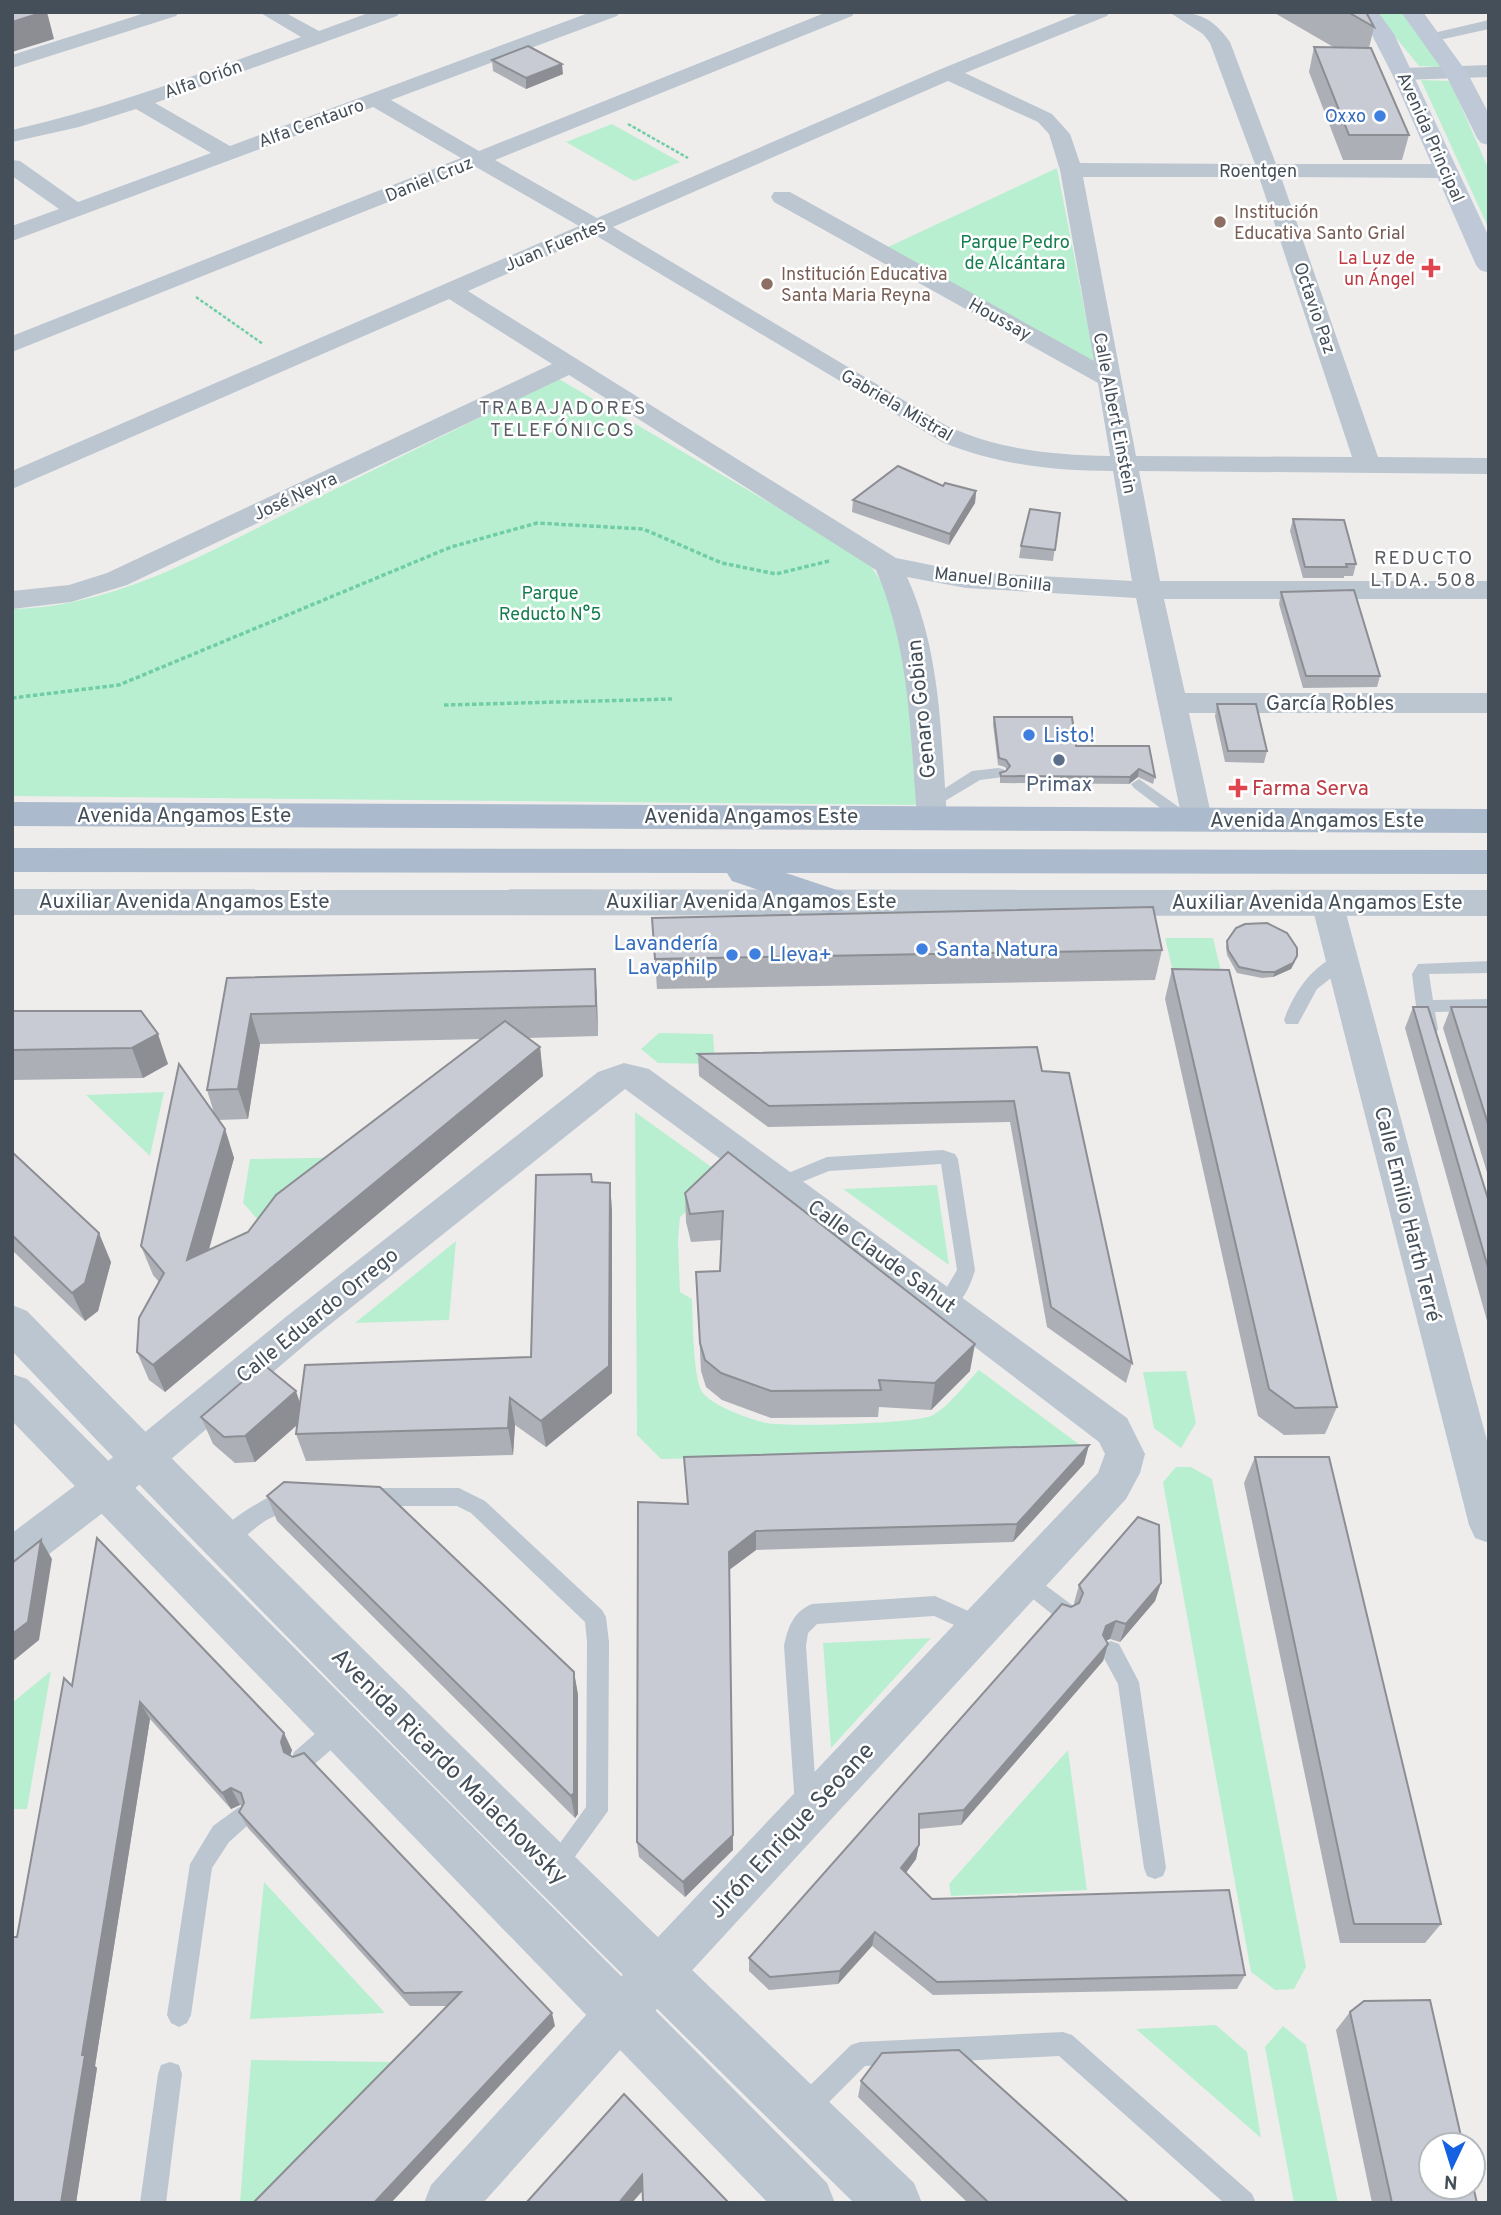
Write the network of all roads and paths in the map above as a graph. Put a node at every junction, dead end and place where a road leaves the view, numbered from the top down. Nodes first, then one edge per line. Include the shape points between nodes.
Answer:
1 (169, 12) edge
2 (269, 12) edge
3 (390, 12) edge
4 (563, 12) edge
5 (610, 12) edge
6 (845, 12) edge
7 (1100, 12) edge
8 (1179, 12) edge
9 (1367, 12) edge
10 (1412, 12) edge
11 (582, 23) junction
12 (1489, 24) edge
13 (318, 38) junction
14 (1430, 38) junction
15 (12, 62) edge
16 (1489, 71) edge
17 (948, 73) junction
18 (1403, 74) junction
19 (1457, 74) junction
20 (375, 100) junction
21 (138, 102) junction
22 (603, 110) junction
23 (12, 136) edge
24 (1489, 138) edge
25 (227, 153) junction
26 (477, 160) junction
27 (12, 166) edge
28 (1071, 170) junction
29 (1268, 171) junction
30 (1445, 171) junction
31 (716, 175) junction
32 (782, 197) dead end
33 (74, 209) junction
34 (597, 227) junction
35 (12, 234) edge
36 (1489, 265) edge
37 (173, 281) junction
38 (452, 290) junction
39 (12, 345) edge
40 (287, 361) junction
41 (569, 366) junction
42 (1108, 379) junction
43 (1126, 464) junction
44 (1368, 466) junction
45 (1489, 466) edge
46 (12, 481) edge
47 (878, 559) junction
48 (1149, 590) junction
49 (1489, 590) edge
50 (12, 600) edge
51 (12, 698) edge
52 (672, 699) dead end
53 (1172, 703) junction
54 (1489, 703) edge
55 (444, 705) dead end
56 (999, 773) edge
57 (1139, 784) edge
58 (931, 810) junction
59 (12, 814) edge
60 (1191, 819) junction
61 (1489, 821) edge
62 (12, 860) edge
63 (712, 861) junction
64 (1489, 862) edge
65 (831, 901) junction
66 (12, 902) edge
67 (1327, 902) junction
68 (1489, 903) edge
69 (1343, 960) junction
70 (1489, 967) edge
71 (1489, 1005) edge
72 (1424, 1006) junction
73 (1292, 1020) dead end
74 (1437, 1049) edge
75 (624, 1076) joint
76 (782, 1183) junction
77 (946, 1304) junction
78 (12, 1323) edge
79 (12, 1392) edge
80 (1125, 1454) joint
81 (124, 1473) junction
82 (314, 1497) edge
83 (354, 1497) edge
84 (1489, 1525) edge
85 (224, 1541) junction
86 (12, 1558) edge
87 (1025, 1580) junction
88 (1065, 1612) edge
89 (981, 1627) junction
90 (1111, 1651) edge
91 (376, 1692) junction
92 (340, 1727) junction
93 (302, 1760) edge
94 (806, 1813) junction
95 (239, 1818) edge
96 (553, 1868) junction
97 (1155, 1868) dead end
98 (657, 1973) junction
99 (179, 2015) dead end
100 (621, 2015) junction
101 (170, 2074) dead end
102 (801, 2112) junction
103 (153, 2203) edge
104 (449, 2203) edge
105 (807, 2203) edge
106 (894, 2203) edge
107 (1243, 2203) edge

1 - 15 street
2 - 13 street
3 - 13 street, Alfa Orión
4 - 11 street
5 - 11 street, Alfa Centauro
6 - 22 street, Daniel Cruz
7 - 17 street, Juan Fuentes
8 - 29 street, Octavio Paz via 1219,40
9 - 18 main road, Avenida Principal
10 - 14 main road
11 - 20 street, Alfa Centauro
12 - 14 street
13 - 21 street, Alfa Orión
14 - 19 main road
16 - 19 street
17 - 28 street, Calle Albert Einstein via 1050,121 1062,137
17 - 31 street, Juan Fuentes
18 - 19 street
18 - 30 main road, Avenida Principal
19 - 24 main road
20 - 25 street, Alfa Centauro
20 - 26 street, Gabriela Mistral
21 - 23 street, Alfa Orión
21 - 25 street
22 - 26 street, Daniel Cruz
22 - 31 path
25 - 33 street, Alfa Centauro
26 - 34 street, Gabriela Mistral
26 - 37 street, Daniel Cruz
27 - 33 street
28 - 29 street, Roentgen
28 - 42 street, Calle Albert Einstein
29 - 30 street, Roentgen
29 - 44 street, Octavio Paz
30 - 36 main road, Avenida Principal
31 - 34 street, Juan Fuentes
32 - 42 street, Houssay
33 - 35 street, Alfa Centauro
34 - 38 street, Juan Fuentes
34 - 43 street, Gabriela Mistral via 958,440 1031,460
37 - 39 street, Daniel Cruz
37 - 40 path
38 - 40 street, Juan Fuentes
38 - 41 street, Manuel Bonilla
40 - 46 street, Juan Fuentes
41 - 47 street, Manuel Bonilla
41 - 50 street, José Neyra via 117,579 71,593
42 - 43 street, Calle Albert Einstein
43 - 44 street, Gabriela Mistral
43 - 48 street, Calle Albert Einstein
44 - 45 street, Gabriela Mistral
47 - 48 street, Manuel Bonilla via 967,580
47 - 51 path via 776,574 722,563 643,529 537,523 451,547 119,685
47 - 58 street, Genaro Gobian via 903,594 917,647
48 - 49 street, Manuel Bonilla
48 - 53 street, Calle Albert Einstein
52 - 55 path
53 - 54 street, García Robles
53 - 60 street, Calle Albert Einstein
56 - 58 lane via 977,775
57 - 60 lane
58 - 59 main road, Avenida Angamos Este
58 - 60 main road, Avenida Angamos Este
60 - 61 main road, Avenida Angamos Este
62 - 63 main road, Avenida Angamos Este
63 - 64 main road, Avenida Angamos Este
63 - 65 main road
65 - 66 street, Auxiliar Avenida Angamos Este
65 - 67 street, Auxiliar Avenida Angamos Este
67 - 68 street, Auxiliar Avenida Angamos Este
67 - 69 street, Calle Emilio Harth Terré
69 - 73 lane via 1301,994
69 - 84 street, Calle Emilio Harth Terré
70 - 72 lane via 1423,968
71 - 72 lane
72 - 74 lane
75 - 76 street, Calle Claude Sahut via 637,1078
75 - 81 street, Calle Eduardo Orrego via 610,1081 501,1166
76 - 77 street, Calle Claude Sahut
76 - 77 lane via 827,1164 949,1159 966,1269
77 - 80 street, Calle Claude Sahut via 1113,1430
78 - 81 street, Avenida Ricardo Malachowsky
79 - 81 street, Avenida Ricardo Malachowsky
80 - 87 street, Jirón Enrique Seoane via 1112,1486
81 - 85 street, Avenida Ricardo Malachowsky
81 - 86 street, Calle Eduardo Orrego
81 - 92 street, Avenida Ricardo Malachowsky
82 - 85 lane via 287,1496
83 - 96 lane via 459,1497 478,1507 595,1617 597,1811
85 - 91 street, Avenida Ricardo Malachowsky
87 - 88 lane
87 - 89 street, Jirón Enrique Seoane
89 - 94 street, Jirón Enrique Seoane
89 - 94 lane via 934,1606 812,1614 798,1628 794,1646
90 - 97 lane via 1128,1682
91 - 92 street
91 - 96 street, Avenida Ricardo Malachowsky
92 - 93 lane
92 - 100 street, Avenida Ricardo Malachowsky
94 - 98 street, Jirón Enrique Seoane
95 - 99 lane via 221,1834 201,1864
96 - 98 street, Avenida Ricardo Malachowsky
98 - 100 street, Jirón Enrique Seoane
98 - 102 street, Avenida Ricardo Malachowsky
100 - 104 street, Jirón Enrique Seoane
100 - 105 street, Avenida Ricardo Malachowsky
101 - 103 lane
102 - 106 street, Avenida Ricardo Malachowsky
102 - 107 lane via 860,2054 1063,2044

